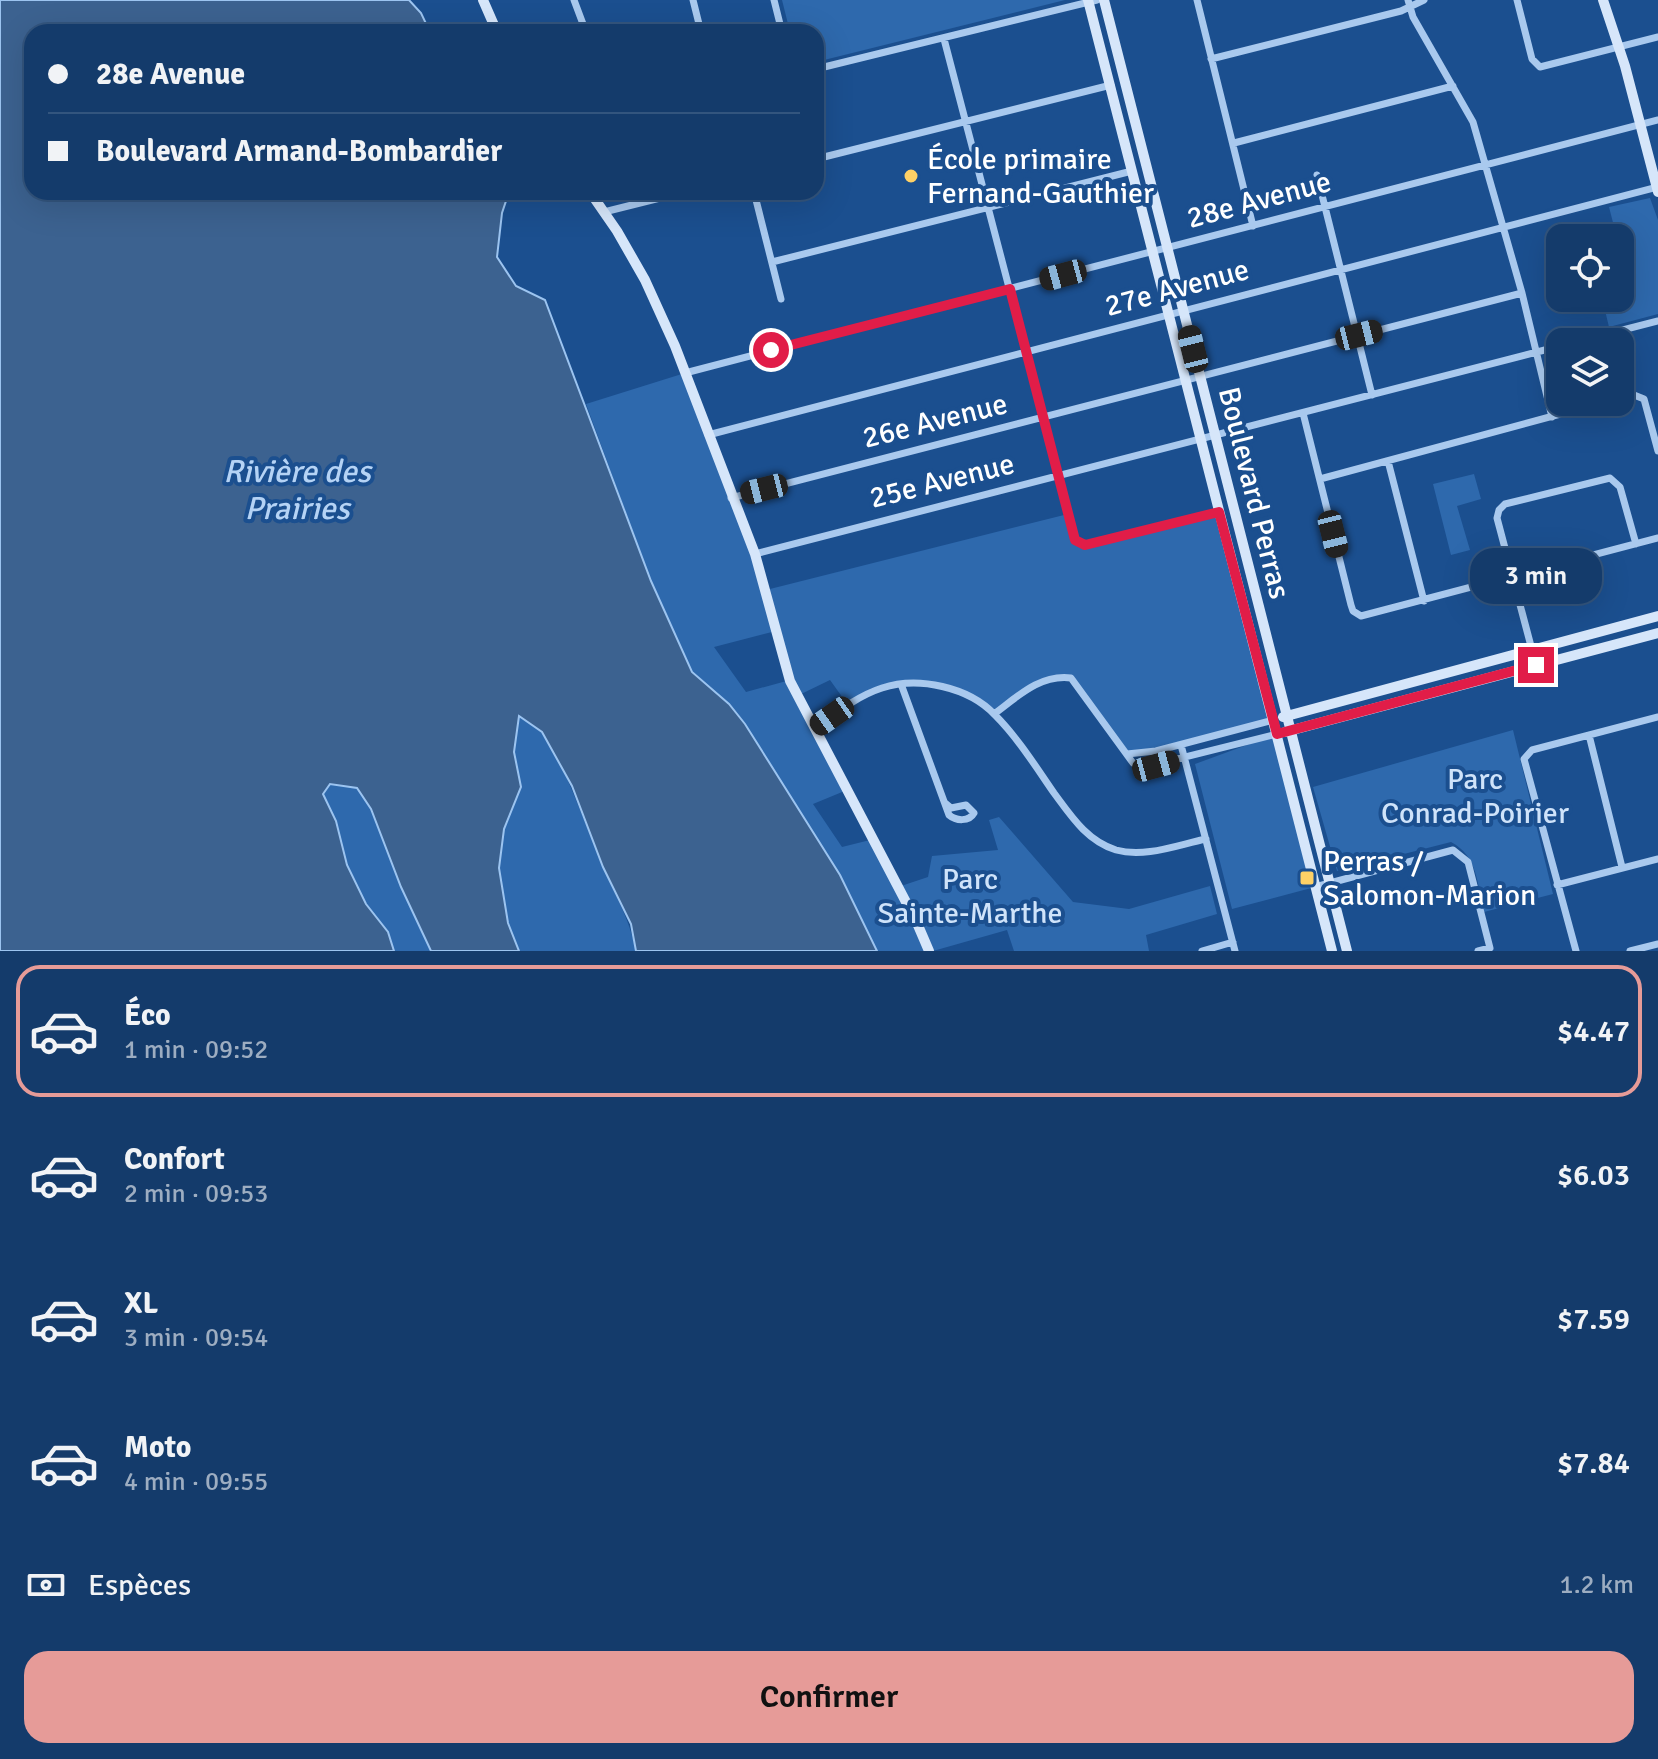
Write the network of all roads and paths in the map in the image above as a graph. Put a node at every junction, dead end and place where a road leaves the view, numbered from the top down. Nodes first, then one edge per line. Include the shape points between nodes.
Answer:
1 (483, 0) edge
2 (574, 0) edge
3 (693, 0) edge
4 (774, 0) edge
5 (1104, 0) edge
6 (1197, 0) edge
7 (1424, 0) edge
8 (1517, 0) edge
9 (1603, 0) edge
10 (1091, 1) edge
11 (1409, 3) edge
12 (494, 24) edge
13 (583, 24) edge
14 (699, 24) edge
15 (780, 24) edge
16 (1658, 37) edge
17 (944, 39) junction
18 (1619, 47) junction
19 (1211, 59) junction
20 (824, 67) edge
21 (1111, 85) junction
22 (1453, 86) junction
23 (965, 120) junction
24 (1658, 120) edge
25 (1641, 125) junction
26 (1234, 143) junction
27 (824, 157) edge
28 (1486, 165) junction
29 (1132, 171) junction
30 (1317, 175) dead end
31 (1658, 189) edge
32 (596, 200) edge
33 (652, 200) edge
34 (756, 200) edge
35 (988, 206) junction
36 (1325, 208) junction
37 (604, 212) junction
38 (1253, 226) junction
39 (1503, 228) junction
40 (1167, 249) junction
41 (1153, 253) junction
42 (772, 262) junction
43 (1341, 270) junction
44 (1010, 289) junction
45 (1522, 293) junction
46 (781, 299) dead end
47 (1184, 311) junction
48 (1169, 314) junction
49 (1658, 321) edge
50 (1631, 328) edge
51 (1359, 335) junction
52 (1546, 350) edge
53 (1026, 352) junction
54 (1537, 352) junction
55 (685, 373) junction
56 (1200, 376) junction
57 (1186, 380) junction
58 (1372, 395) junction
59 (1634, 395) edge
60 (1303, 413) junction
61 (1556, 416) edge
62 (1552, 417) junction
63 (1043, 418) junction
64 (708, 435) junction
65 (1215, 436) junction
66 (1202, 439) junction
67 (1658, 451) edge
68 (1388, 461) junction
69 (1058, 476) junction
70 (1320, 479) junction
71 (731, 498) junction
72 (1219, 512) junction
73 (1658, 538) edge
74 (1636, 544) junction
75 (755, 554) junction
76 (1513, 576) junction
77 (1424, 601) junction
78 (1658, 616) edge
79 (1658, 633) edge
80 (1531, 650) junction
81 (1536, 665) junction
82 (901, 684) junction
83 (994, 714) junction
84 (1286, 716) junction
85 (1658, 717) edge
86 (1273, 720) junction
87 (814, 729) junction
88 (1290, 730) junction
89 (1277, 734) junction
90 (1589, 735) junction
91 (1181, 745) junction
92 (1127, 754) junction
93 (1185, 758) junction
94 (945, 803) dead end
95 (1206, 839) junction
96 (1658, 859) edge
97 (1622, 867) junction
98 (1329, 882) junction
99 (1557, 885) junction
100 (1315, 887) junction
101 (1658, 944) edge
102 (1234, 947) edge
103 (1491, 949) edge
104 (1636, 950) edge
105 (929, 951) edge
106 (1202, 951) edge
107 (1332, 951) edge
108 (1347, 951) edge
109 (1478, 951) edge
110 (1576, 951) edge

1 - 12 main road
2 - 13 street
3 - 14 street
4 - 15 street
5 - 40 main road, Boulevard Perras
6 - 19 street
7 - 11 street
8 - 18 street via 1537,66
9 - 18 main road
10 - 17 street
10 - 21 main road, Boulevard Perras
11 - 19 street via 1401,11
11 - 22 street
16 - 18 street
17 - 20 street
17 - 23 street
18 - 25 main road
19 - 26 street
21 - 23 street
21 - 29 main road, Boulevard Perras
22 - 26 street
22 - 28 street via 1471,116
23 - 27 street
23 - 35 street
24 - 25 street, 28e Avenue
25 - 28 street, 28e Avenue
25 - 31 main road
26 - 38 street
28 - 36 street, 28e Avenue
28 - 39 street
29 - 35 street
29 - 41 main road, Boulevard Perras
30 - 36 street
31 - 39 street, 27e Avenue
32 - 37 main road
33 - 37 street
34 - 42 street
35 - 42 street
35 - 44 street
36 - 38 street, 28e Avenue
36 - 43 street
37 - 55 main road via 645,280
38 - 40 street, 28e Avenue
39 - 43 street, 27e Avenue
39 - 45 street
40 - 41 street, 28e Avenue
40 - 47 main road, Boulevard Perras
41 - 44 street, 28e Avenue
41 - 48 main road, Boulevard Perras
42 - 46 street
43 - 47 street, 27e Avenue
43 - 51 street
44 - 53 street
44 - 55 street, 28e Avenue
45 - 51 street, 26e Avenue
45 - 54 street
47 - 48 street, 27e Avenue
47 - 56 main road, Boulevard Perras
48 - 53 street, 27e Avenue
48 - 57 main road, Boulevard Perras
49 - 50 street
51 - 56 street, 26e Avenue
51 - 58 street
52 - 54 street, 25e Avenue
53 - 63 street
53 - 64 street, 27e Avenue
54 - 58 street, 25e Avenue
54 - 62 street
55 - 64 main road
56 - 57 street, 26e Avenue
56 - 65 main road, Boulevard Perras
57 - 63 street, 26e Avenue
57 - 66 main road, Boulevard Perras
58 - 60 street, 25e Avenue
59 - 67 street via 1644,399
60 - 65 street, 25e Avenue
60 - 70 street
61 - 62 street
62 - 68 street
63 - 69 street
63 - 71 street, 26e Avenue
64 - 71 main road
65 - 66 street, 25e Avenue
65 - 84 main road, Boulevard Perras
66 - 69 street, 25e Avenue
66 - 72 main road, Boulevard Perras
68 - 70 street
68 - 77 street
69 - 72 street via 1073,537 1085,545
69 - 75 street, 25e Avenue
70 - 77 street via 1357,614 1365,617
71 - 75 main road
72 - 86 main road, Boulevard Perras
73 - 74 street
74 - 76 street
74 - 76 street via 1618,483 1605,479 1562,489 1499,510
75 - 87 main road via 790,681
76 - 77 street
76 - 80 street
78 - 80 main road
79 - 81 main road
80 - 81 street
80 - 84 main road
81 - 88 main road
82 - 83 street via 960,692
82 - 87 street via 870,693
82 - 94 street
83 - 92 street via 1042,681 1071,678
83 - 95 street via 1096,841 1142,853
84 - 86 main road
84 - 88 main road, Boulevard Perras
85 - 90 street
86 - 89 main road, Boulevard Perras
86 - 91 street
87 - 105 main road
88 - 89 main road
88 - 98 main road, Boulevard Perras
89 - 93 street
89 - 100 main road, Boulevard Perras
90 - 97 street
90 - 99 street via 1532,750 1524,763
91 - 92 street
91 - 93 street
92 - 93 street via 1141,768
93 - 95 street
95 - 102 street
96 - 97 street
97 - 99 street
98 - 100 street
98 - 103 street via 1453,850 1468,862
98 - 108 main road, Boulevard Perras
99 - 110 street
100 - 107 main road, Boulevard Perras
101 - 104 street
102 - 106 street
103 - 109 street

